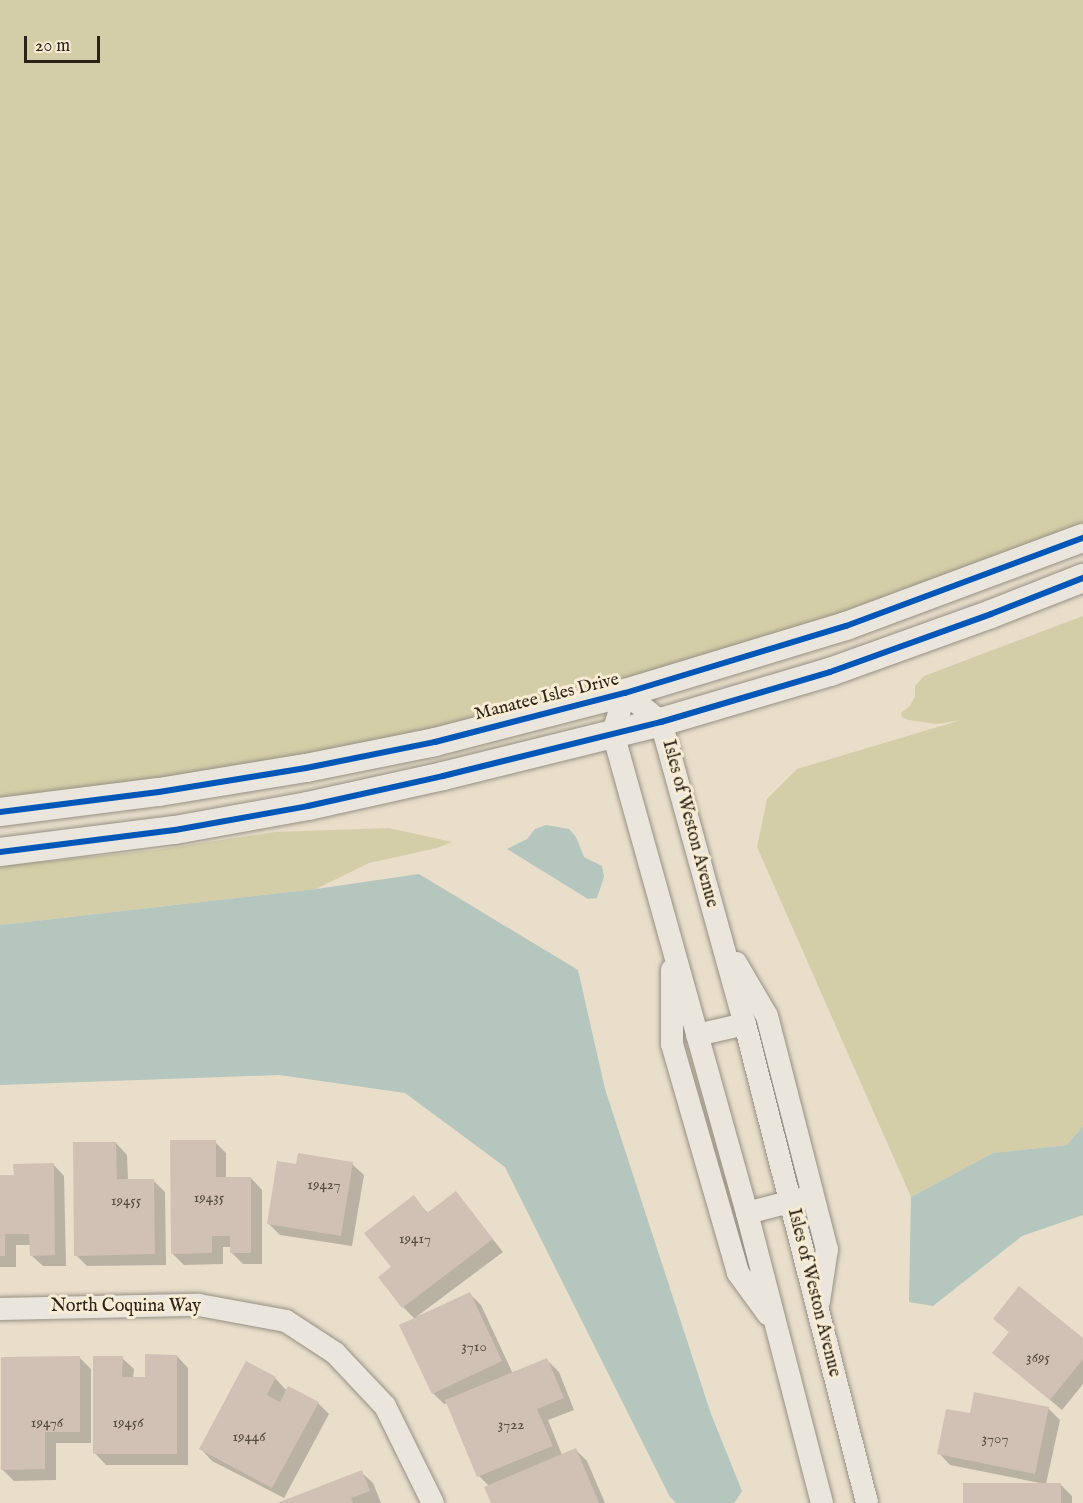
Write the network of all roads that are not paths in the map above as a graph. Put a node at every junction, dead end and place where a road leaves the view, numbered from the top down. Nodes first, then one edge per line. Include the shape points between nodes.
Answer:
1 (1083, 538) edge
2 (1083, 578) edge
3 (625, 693) junction
4 (661, 722) junction
5 (613, 733) junction
6 (0, 812) edge
7 (0, 852) edge
8 (720, 936) junction
9 (673, 944) junction
10 (745, 1024) junction
11 (697, 1035) junction
12 (813, 1196) junction
13 (789, 1202) junction
14 (747, 1213) junction
15 (0, 1309) edge
16 (817, 1311) junction
17 (776, 1325) junction
18 (433, 1503) edge
19 (822, 1503) edge
20 (867, 1503) edge

1 - 3 street, Manatee Isles Drive via 846,626
2 - 4 street via 830,672
3 - 4 street, Isles of Weston Avenue
3 - 5 street
3 - 6 street, Manatee Isles Drive via 435,742 306,768
4 - 5 street
4 - 8 street, Isles of Weston Avenue
5 - 7 street via 308,806 175,830
5 - 9 street
8 - 10 street, Isles of Weston Avenue
8 - 12 street via 767,1016
9 - 11 street
9 - 17 street via 672,1044 738,1273
10 - 11 street
10 - 13 street, Isles of Weston Avenue
11 - 14 street
12 - 13 street
12 - 16 street via 827,1249
13 - 14 street
13 - 16 street, Isles of Weston Avenue
14 - 17 street
15 - 18 street, North Coquina Way via 199,1305 286,1322 335,1353 385,1406
16 - 20 street, Isles of Weston Avenue
17 - 19 street

